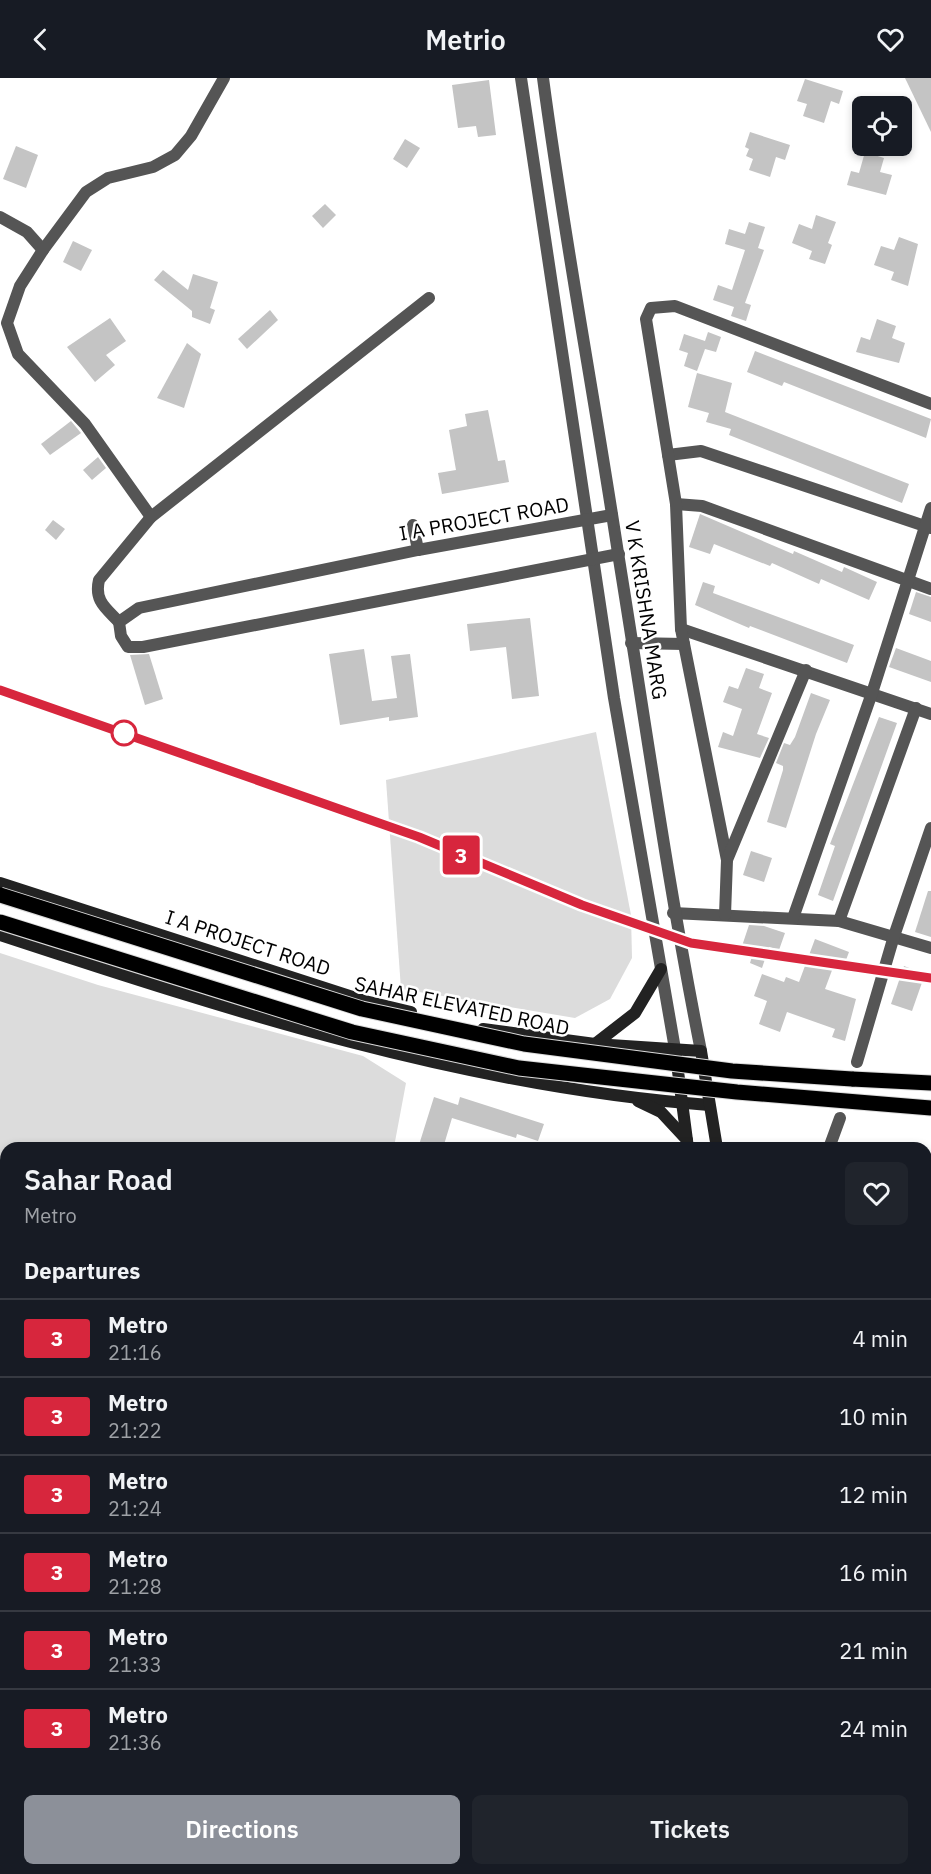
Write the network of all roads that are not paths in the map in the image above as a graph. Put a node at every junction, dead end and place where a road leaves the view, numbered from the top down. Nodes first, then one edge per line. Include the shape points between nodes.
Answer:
1 (224, 78) edge
2 (521, 78) edge
3 (543, 78) edge
4 (558, 188) junction
5 (537, 193) junction
6 (0, 217) edge
7 (43, 250) junction
8 (429, 298) dead end
9 (4, 324) edge
10 (931, 404) edge
11 (668, 455) junction
12 (676, 504) junction
13 (931, 508) edge
14 (612, 515) junction
15 (151, 517) junction
16 (587, 520) junction
17 (413, 525) dead end
18 (928, 527) edge
19 (418, 550) junction
20 (619, 554) junction
21 (593, 559) junction
22 (908, 580) junction
23 (931, 589) edge
24 (119, 622) junction
25 (681, 629) junction
26 (631, 643) junction
27 (684, 644) junction
28 (806, 670) junction
29 (872, 693) junction
30 (916, 708) junction
31 (931, 714) edge
32 (931, 828) edge
33 (727, 860) junction
34 (0, 883) edge
35 (0, 895) edge
36 (673, 913) junction
37 (725, 915) junction
38 (793, 918) junction
39 (839, 921) junction
40 (0, 922) edge
41 (0, 935) edge
42 (894, 936) junction
43 (931, 948) edge
44 (661, 969) junction
45 (595, 1044) junction
46 (675, 1049) junction
47 (701, 1051) junction
48 (857, 1062) dead end
49 (931, 1083) edge
50 (629, 1096) junction
51 (681, 1103) junction
52 (709, 1105) junction
53 (931, 1108) edge
54 (840, 1118) dead end
55 (685, 1142) edge
56 (687, 1142) edge
57 (716, 1142) edge
58 (831, 1142) edge

1 - 7 street via 191,136 175,155 153,167 108,177 86,192
2 - 5 street
3 - 4 street, V K KRISHNA MARG
4 - 5 street
4 - 14 street, V K KRISHNA MARG
5 - 16 street
6 - 7 street via 27,232
7 - 9 street
8 - 15 street
9 - 15 street via 18,354 85,424
10 - 11 street via 675,306 651,308 646,319
11 - 12 street
11 - 18 street via 701,451
12 - 22 street via 702,506
12 - 25 street
13 - 18 street
14 - 16 street, I A PROJECT ROAD
14 - 20 street, V K KRISHNA MARG
15 - 24 street via 99,580 96,592 101,605
16 - 19 street, I A PROJECT ROAD
16 - 21 street
17 - 19 street
18 - 22 street
19 - 24 street, I A PROJECT ROAD via 140,608
20 - 21 street
20 - 26 street, V K KRISHNA MARG
21 - 24 street via 143,647 128,646 121,636
21 - 44 street
22 - 23 street
22 - 29 street
25 - 27 street
25 - 28 street
26 - 27 street
26 - 36 street, V K KRISHNA MARG
27 - 33 street
28 - 29 street
28 - 33 street
29 - 30 street
29 - 38 street
30 - 31 street
30 - 39 street
32 - 42 street
33 - 37 street
34 - 45 main road, I A PROJECT ROAD via 365,1001 481,1028
35 - 49 main road, SAHAR ELEVATED ROAD, bridge via 362,1009 524,1044 732,1071
36 - 37 street
36 - 47 street, V K KRISHNA MARG
37 - 38 street
38 - 39 street
39 - 42 street
40 - 53 main road, bridge via 352,1032 519,1068
41 - 50 main road via 296,1029 405,1057
42 - 43 street
42 - 48 street
44 - 45 main road via 635,1013
44 - 46 street
45 - 46 main road, I A PROJECT ROAD
46 - 47 main road, I A PROJECT ROAD
46 - 51 main road
47 - 52 main road, V K KRISHNA MARG
50 - 51 main road
50 - 55 main road via 661,1112
51 - 52 main road
51 - 56 main road
52 - 57 main road, V K KRISHNA MARG
54 - 58 street

